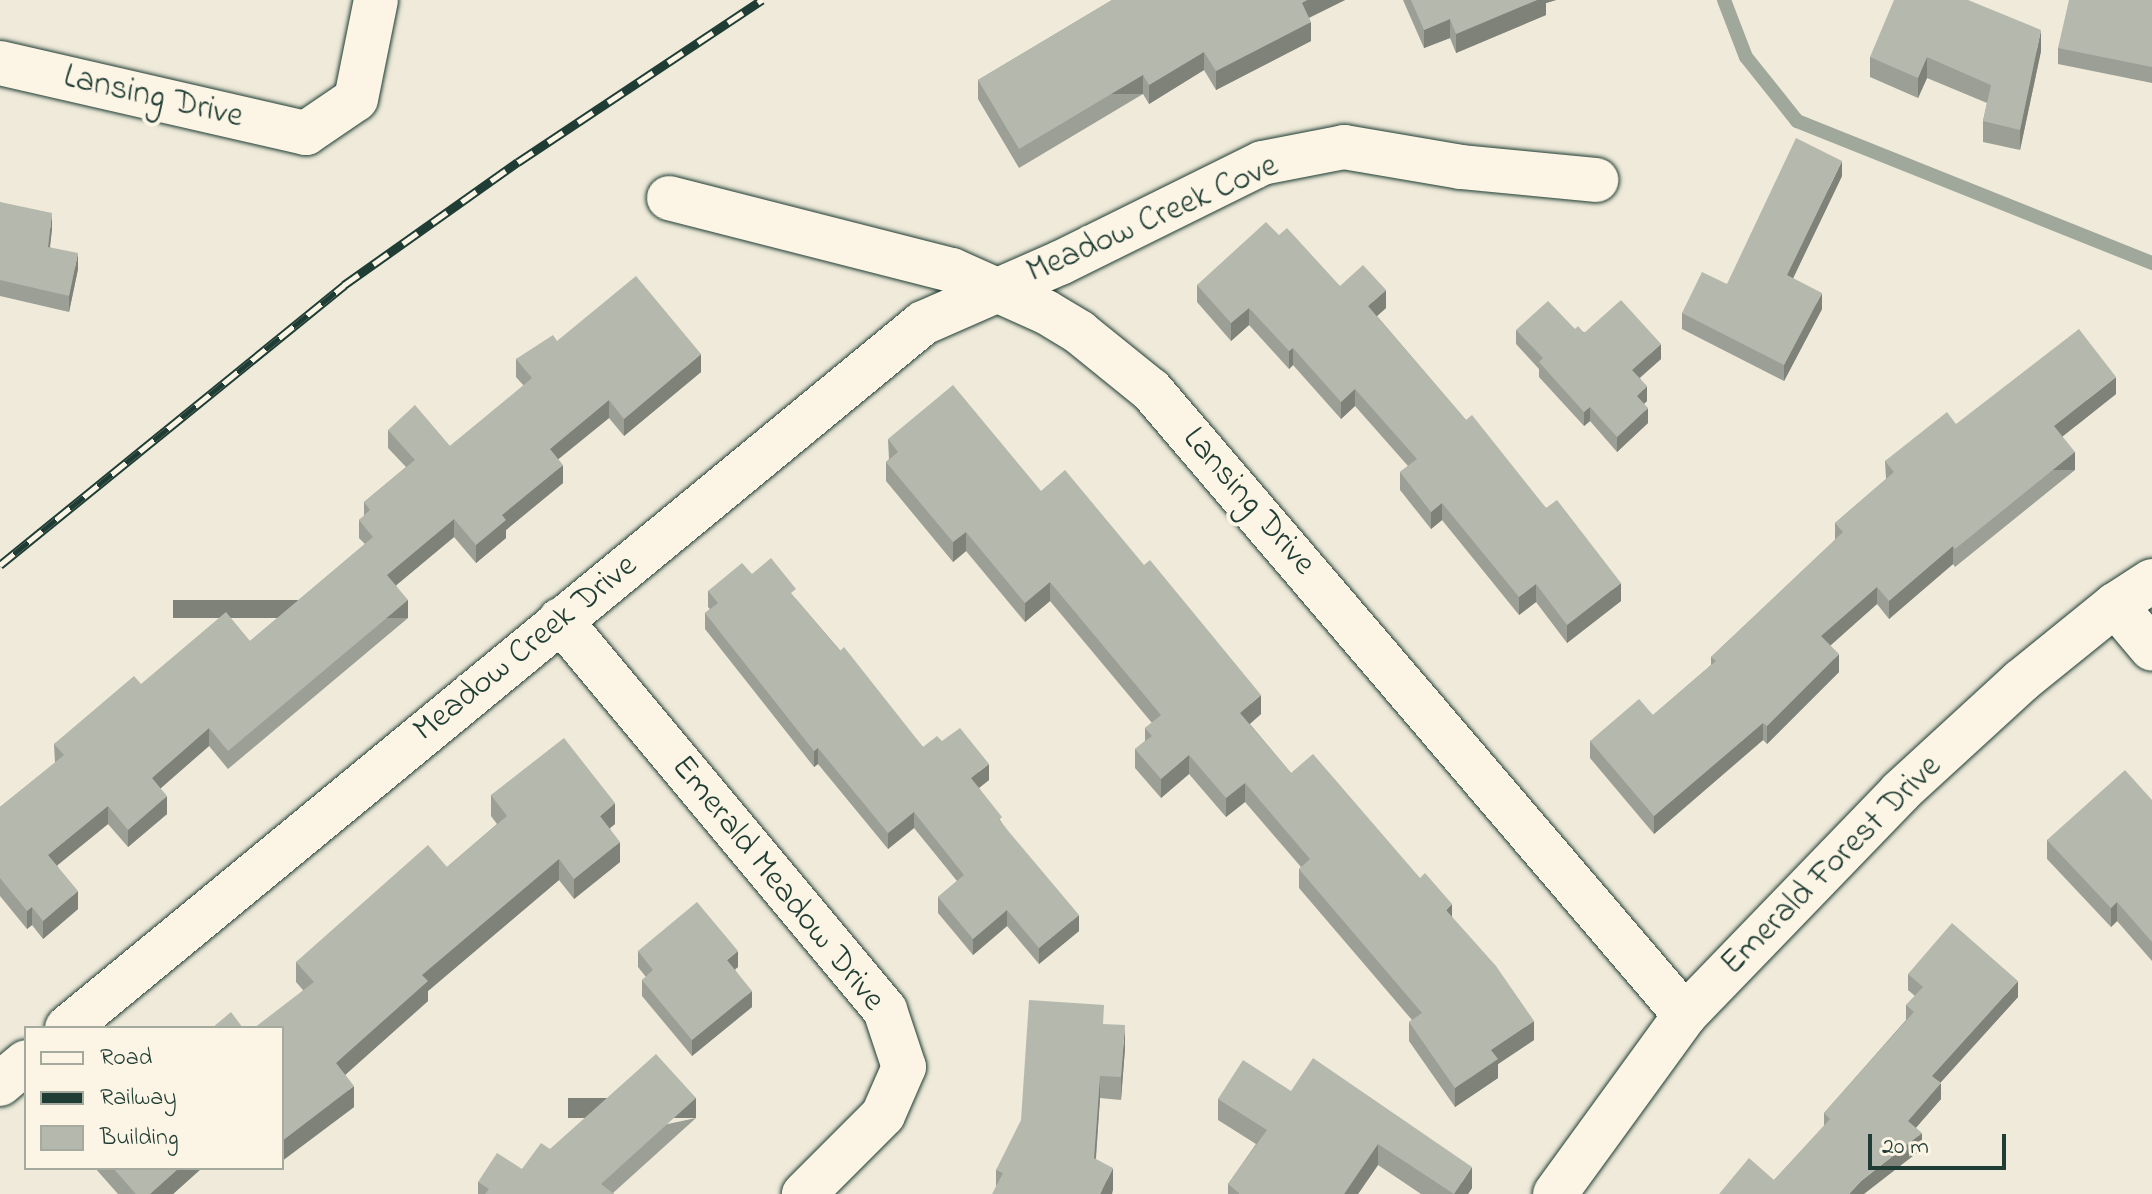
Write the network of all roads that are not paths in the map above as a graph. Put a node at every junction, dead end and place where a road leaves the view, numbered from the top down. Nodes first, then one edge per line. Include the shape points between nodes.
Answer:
1 (376, 0) edge
2 (0, 63) edge
3 (1596, 180) dead end
4 (669, 198) dead end
5 (997, 291) junction
6 (2152, 581) edge
7 (2115, 605) junction
8 (560, 620) junction
9 (2152, 649) edge
10 (1685, 1015) junction
11 (69, 1026) edge
12 (24, 1064) edge
13 (0, 1084) edge
14 (804, 1194) edge
15 (1555, 1194) edge

1 - 2 street, Lansing Drive via 356,99 306,133
3 - 5 street, Meadow Creek Cove via 1461,167 1344,147 1262,163
4 - 5 street, Lansing Drive via 952,270
5 - 8 street, Meadow Creek Drive via 923,323
5 - 10 street, Lansing Drive via 1079,332 1151,390
6 - 7 street, Emerald Forest Drive
7 - 9 street
7 - 10 street, Emerald Forest Drive via 2021,681 1900,792
8 - 11 street, Meadow Creek Drive
8 - 14 street, Emerald Meadow Drive via 885,1010 904,1067 883,1115
10 - 15 street, Emerald Forest Drive
12 - 13 street

